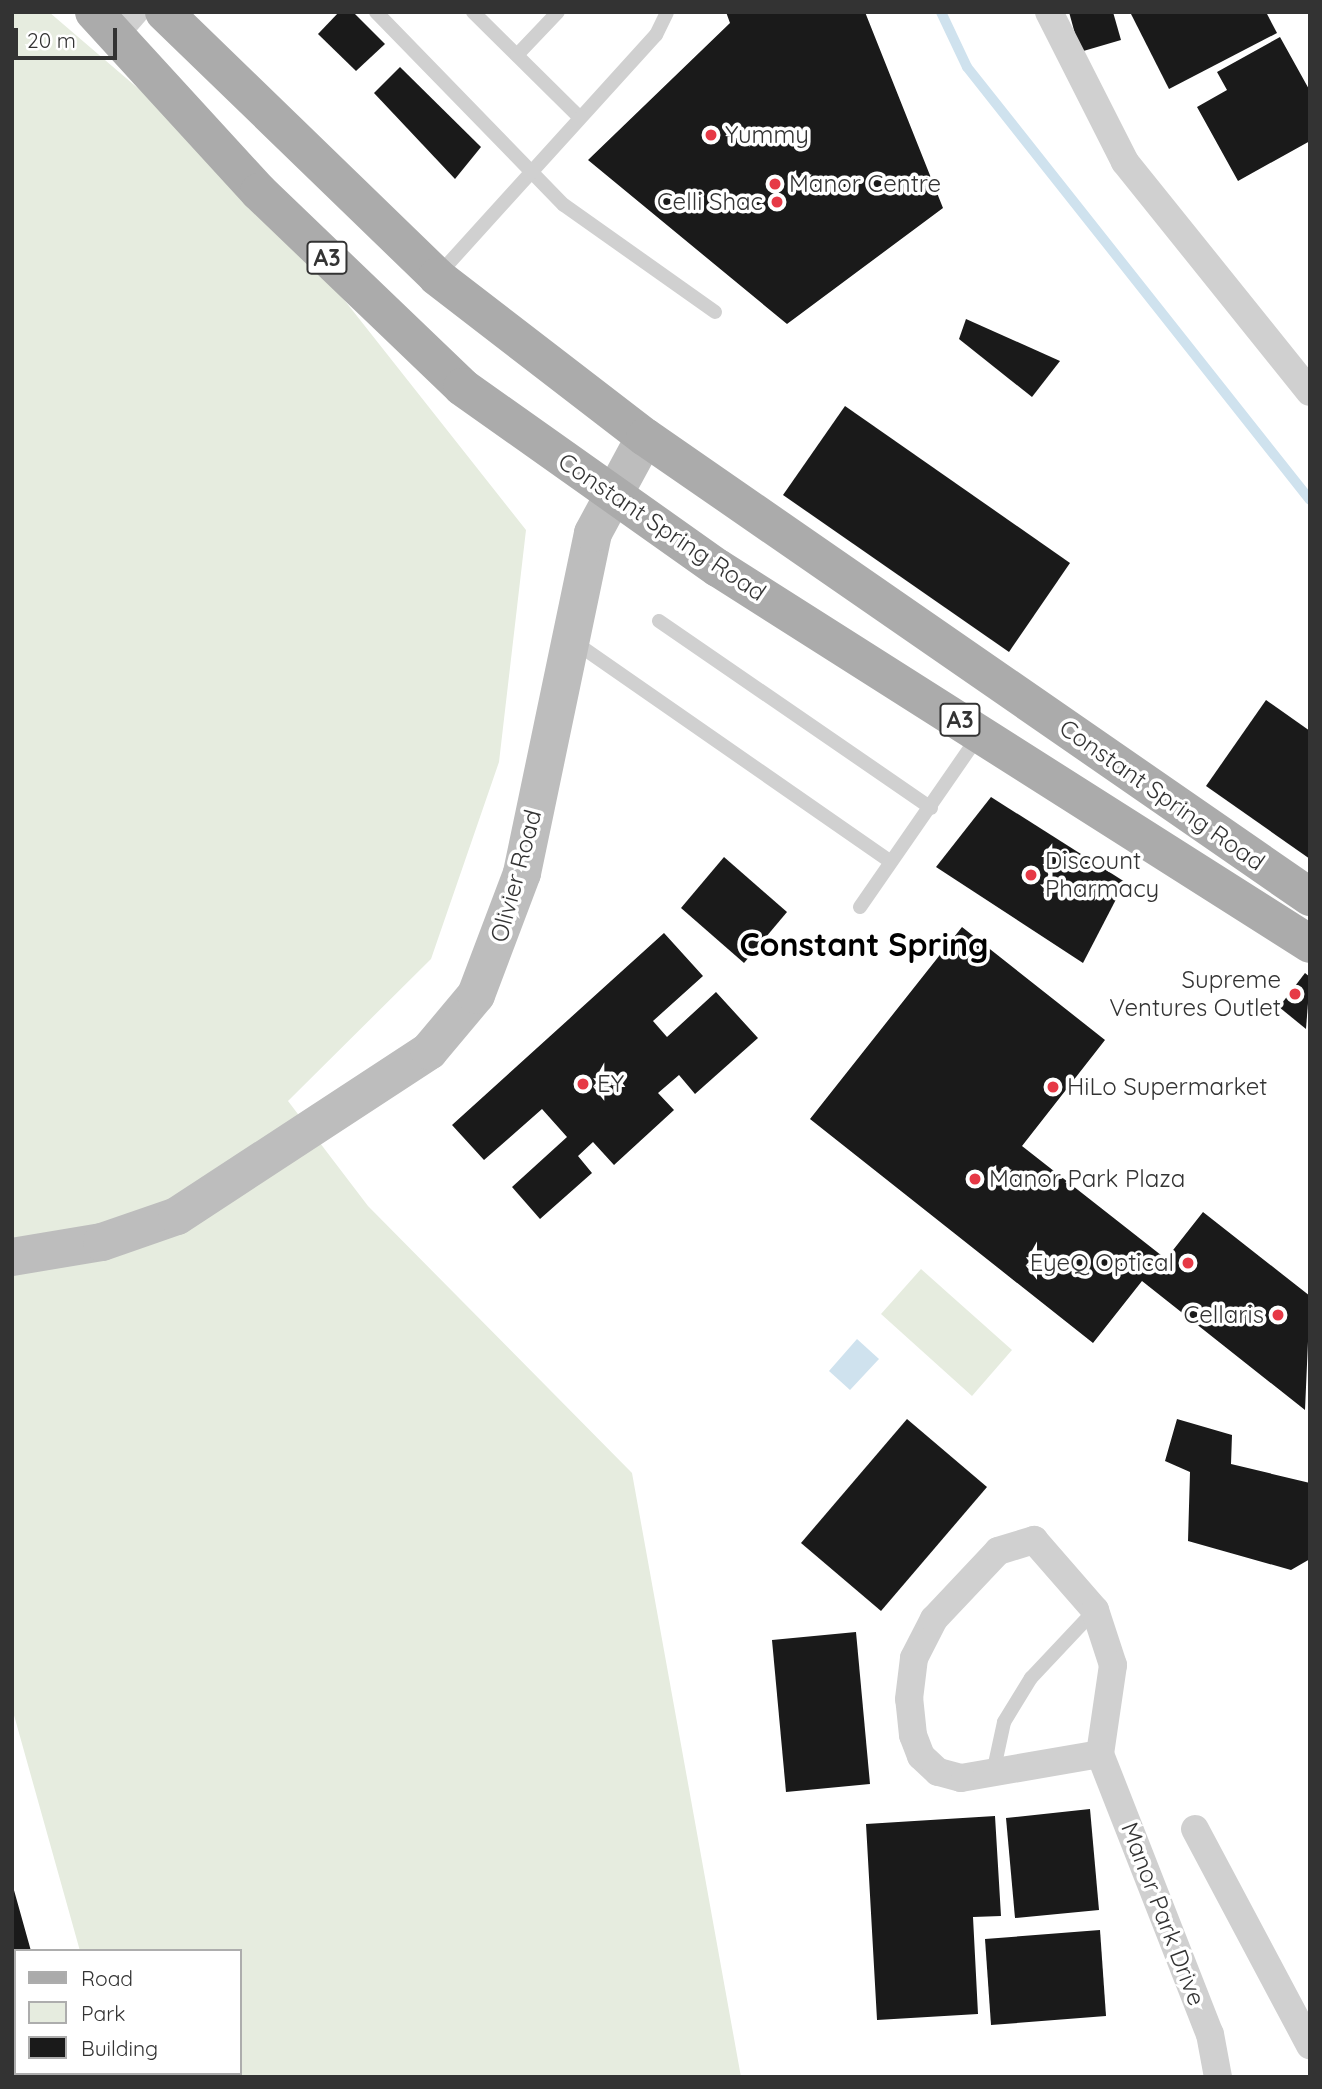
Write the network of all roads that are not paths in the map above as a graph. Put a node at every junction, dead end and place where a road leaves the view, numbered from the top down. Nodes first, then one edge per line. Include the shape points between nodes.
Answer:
1 (164, 12) edge
2 (376, 12) edge
3 (473, 12) edge
4 (536, 12) edge
5 (558, 12) edge
6 (667, 12) edge
7 (1049, 12) edge
8 (115, 19) edge
9 (547, 23) junction
10 (517, 55) junction
11 (579, 117) junction
12 (528, 171) junction
13 (437, 277) junction
14 (715, 312) dead end
15 (1310, 392) edge
16 (645, 437) junction
17 (609, 495) junction
18 (659, 621) dead end
19 (572, 640) junction
20 (981, 733) junction
21 (931, 808) junction
22 (890, 861) junction
23 (1310, 897) edge
24 (860, 907) dead end
25 (1310, 944) edge
26 (12, 1257) edge
27 (1095, 1609) junction
28 (1100, 1754) junction
29 (993, 1773) junction
30 (1195, 1829) dead end
31 (1310, 2045) edge
32 (1218, 2077) edge

1 - 13 main road, Constant Spring Road / A3
2 - 12 lane
3 - 10 lane
4 - 9 lane
5 - 9 lane
6 - 11 lane via 656,35
7 - 15 street via 1125,162
8 - 17 main road, Constant Spring Road / A3 via 259,192 462,387
9 - 10 lane
10 - 11 lane
11 - 12 lane
12 - 13 lane
12 - 14 lane via 564,205
13 - 16 main road, Constant Spring Road / A3
16 - 17 main road, Olivier Road
16 - 23 main road, Constant Spring Road / A3
17 - 19 main road, Olivier Road via 593,533
17 - 20 main road, Constant Spring Road / A3
18 - 21 lane
19 - 22 lane
19 - 26 main road, Olivier Road via 505,931 477,995 429,1051 177,1216 102,1242
20 - 21 lane
20 - 25 main road, Constant Spring Road / A3
21 - 22 lane
22 - 24 lane
27 - 28 street via 1113,1665
27 - 29 lane via 1031,1678 1004,1722
27 - 29 street via 1034,1541 998,1551 934,1619 914,1658 909,1699 921,1756 938,1772 961,1778
28 - 29 street
28 - 32 street, Manor Park Drive via 1210,2034
30 - 31 street

